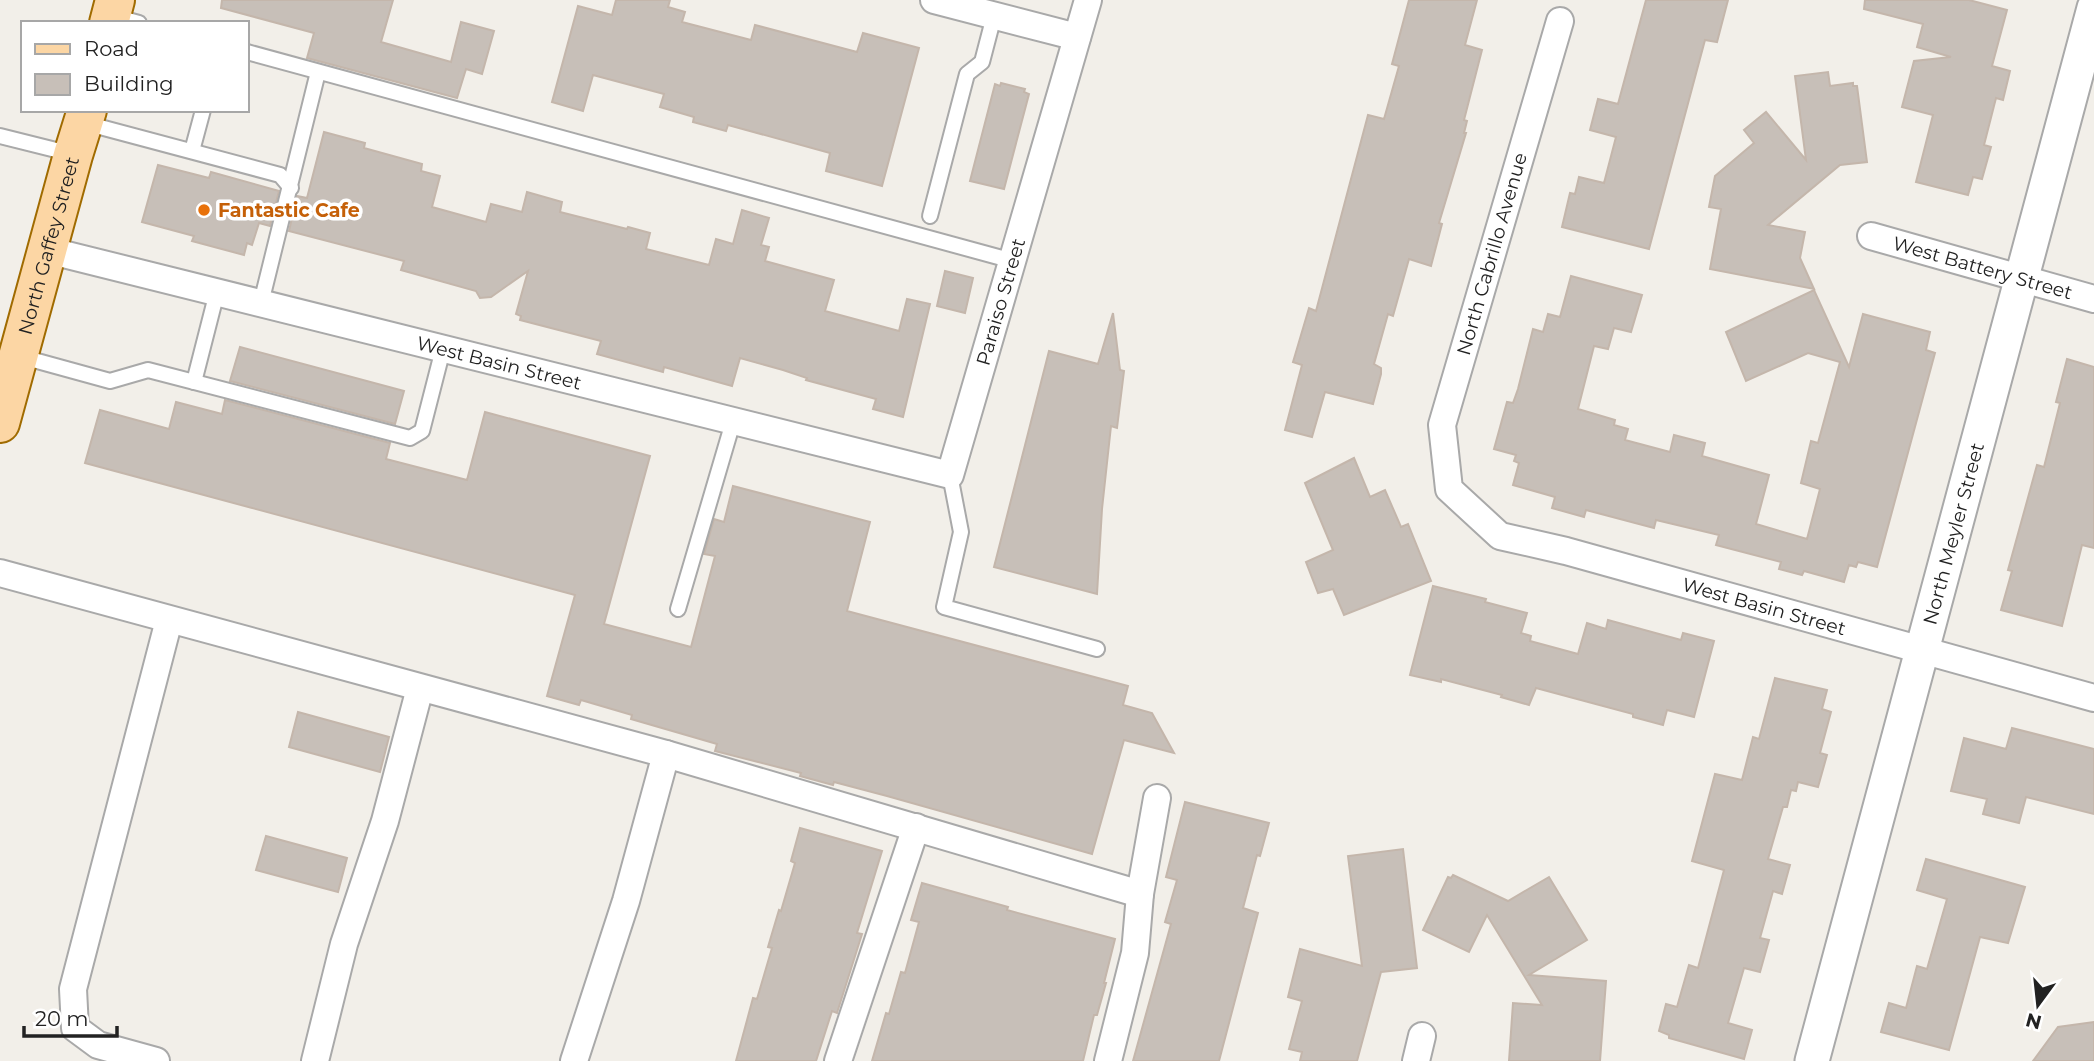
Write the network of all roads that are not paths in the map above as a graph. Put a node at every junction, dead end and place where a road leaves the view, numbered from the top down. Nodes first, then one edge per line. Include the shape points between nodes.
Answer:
1 (934, 0) edge
2 (1088, 0) edge
3 (2094, 8) edge
4 (994, 16) junction
5 (1560, 21) dead end
6 (1077, 37) junction
7 (248, 52) edge
8 (318, 72) junction
9 (202, 112) edge
10 (81, 129) edge
11 (0, 136) edge
12 (192, 151) junction
13 (291, 188) junction
14 (930, 216) dead end
15 (1871, 236) dead end
16 (47, 250) junction
17 (1013, 261) junction
18 (2022, 278) junction
19 (218, 292) junction
20 (2094, 299) edge
21 (261, 303) junction
22 (443, 349) junction
23 (18, 356) junction
24 (194, 382) junction
25 (733, 422) junction
26 (0, 423) edge
27 (950, 475) junction
28 (1449, 489) joint
29 (0, 573) edge
30 (678, 609) dead end
31 (169, 620) junction
32 (1097, 649) dead end
33 (1921, 651) junction
34 (420, 688) junction
35 (2094, 698) edge
36 (666, 754) junction
37 (1157, 798) dead end
38 (916, 827) junction
39 (1140, 894) junction
40 (156, 1061) edge
41 (315, 1061) edge
42 (574, 1061) edge
43 (838, 1061) edge
44 (1108, 1061) edge
45 (1812, 1061) edge

1 - 4 street
2 - 6 street, Paraiso Street
3 - 18 street, North Meyler Street
4 - 6 street
4 - 14 lane via 982,62 967,74
5 - 28 street, North Cabrillo Avenue via 1443,425
6 - 17 street, Paraiso Street
7 - 8 lane
8 - 13 lane
8 - 17 lane
9 - 12 lane
10 - 11 lane
10 - 12 lane
10 - 16 main road, North Gaffey Street
12 - 13 lane via 280,175
13 - 21 lane
15 - 18 street, West Battery Street
16 - 19 street, West Basin Street
16 - 23 main road, North Gaffey Street
17 - 27 street, Paraiso Street
18 - 20 street, West Battery Street
18 - 33 street, North Meyler Street
19 - 21 street, West Basin Street
19 - 24 lane
21 - 22 street, West Basin Street
22 - 24 lane via 422,430 410,438
22 - 25 street, West Basin Street
23 - 24 lane via 110,381 148,370
23 - 26 main road, North Gaffey Street
25 - 27 street, West Basin Street
25 - 30 lane
27 - 32 lane, Paraiso Street via 961,532 944,607
28 - 33 street, West Basin Street via 1500,536
29 - 31 street
31 - 34 street
31 - 40 street via 73,989 75,1028 98,1045
33 - 35 street, West Basin Street
33 - 45 street, North Meyler Street
34 - 36 street
34 - 41 street via 385,821 344,944
36 - 38 street
36 - 42 street via 623,912
37 - 39 street
38 - 39 street
38 - 43 street
39 - 44 street via 1135,953

